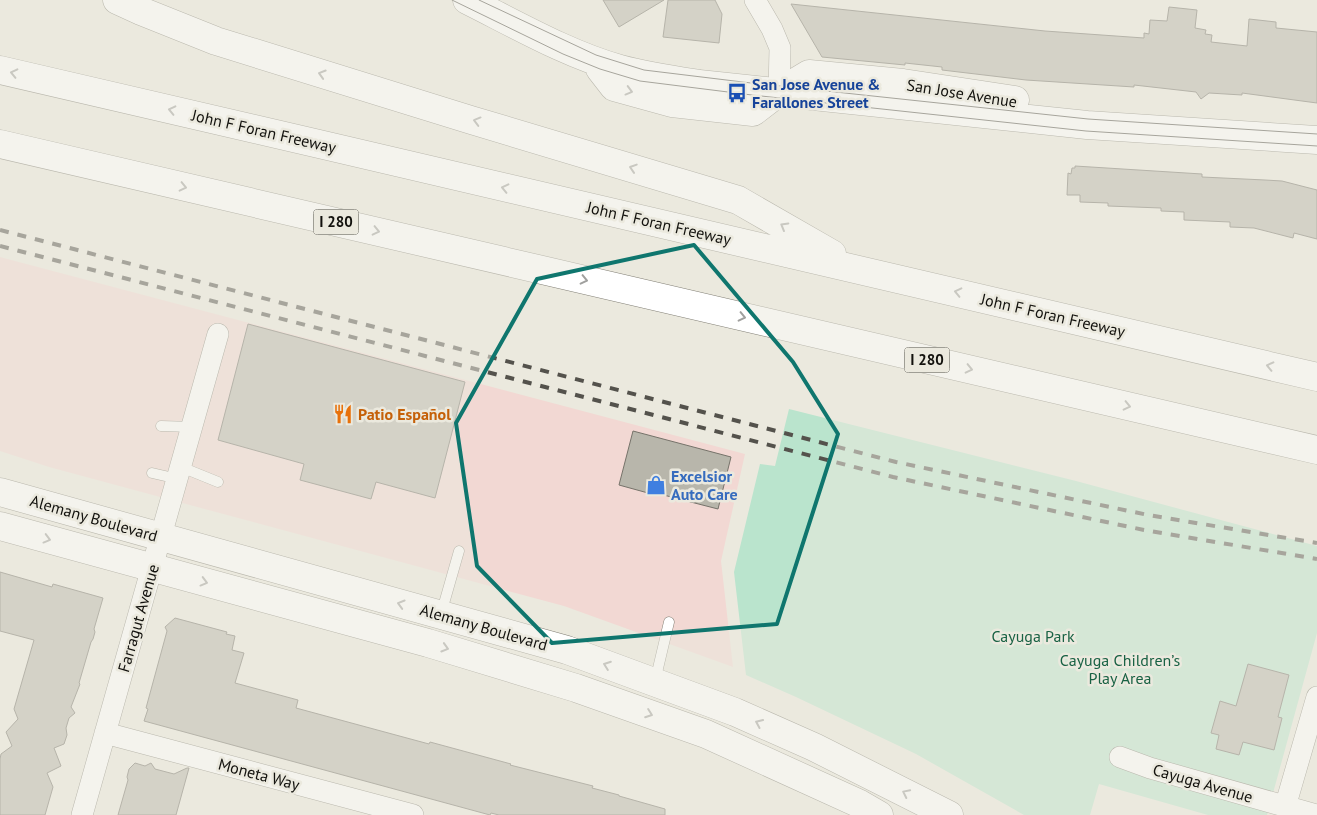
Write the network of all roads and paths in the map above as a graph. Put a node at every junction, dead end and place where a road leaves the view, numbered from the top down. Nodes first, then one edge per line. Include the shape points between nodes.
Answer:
1 (117, 0) edge
2 (467, 0) edge
3 (755, 0) edge
4 (0, 70) edge
5 (779, 92) junction
6 (1317, 140) edge
7 (0, 144) edge
8 (0, 157) edge
9 (136, 176) junction
10 (856, 268) junction
11 (218, 334) dead end
12 (1317, 377) edge
13 (161, 426) dead end
14 (192, 427) junction
15 (1317, 450) edge
16 (152, 473) dead end
17 (180, 473) junction
18 (218, 482) dead end
19 (0, 492) edge
20 (0, 526) edge
21 (162, 537) junction
22 (459, 551) dead end
23 (152, 568) junction
24 (440, 615) junction
25 (669, 622) dead end
26 (655, 682) junction
27 (1317, 697) edge
28 (104, 732) junction
29 (1120, 757) dead end
30 (1285, 806) junction
31 (82, 815) edge
32 (414, 815) edge
33 (879, 815) edge
34 (949, 815) edge
35 (1316, 815) edge

10 -> 1 main road via 738,200 216,41
2 - 5 main road, San Jose Avenue via 594,61 644,75
3 - 5 street via 780,48
10 -> 4 main road, John F Foran Freeway
5 - 6 main road, San Jose Avenue via 1087,125
7 - 9 main road, I 280
8 - 9 main road
9 -> 15 main road, I 280
12 -> 10 main road, John F Foran Freeway
11 - 14 street, Farragut Avenue
13 - 14 lane
14 - 17 street, Farragut Avenue
16 - 17 lane
17 - 18 lane
17 - 21 street, Farragut Avenue
19 - 21 main road, Alemany Boulevard
20 -> 23 main road, Alemany Boulevard
21 - 23 street, Farragut Avenue
24 -> 21 main road, Alemany Boulevard
22 - 24 lane
23 - 28 street, Farragut Avenue
23 -> 33 main road, Alemany Boulevard via 428,643 576,688 706,734
26 -> 24 main road, Alemany Boulevard via 568,650
25 - 26 lane
34 -> 26 main road, Alemany Boulevard via 814,747 735,712
27 - 30 street
28 - 31 street, Farragut Avenue
28 - 32 street, Moneta Way
29 - 30 street, Cayuga Avenue
30 - 35 street, Cayuga Avenue

